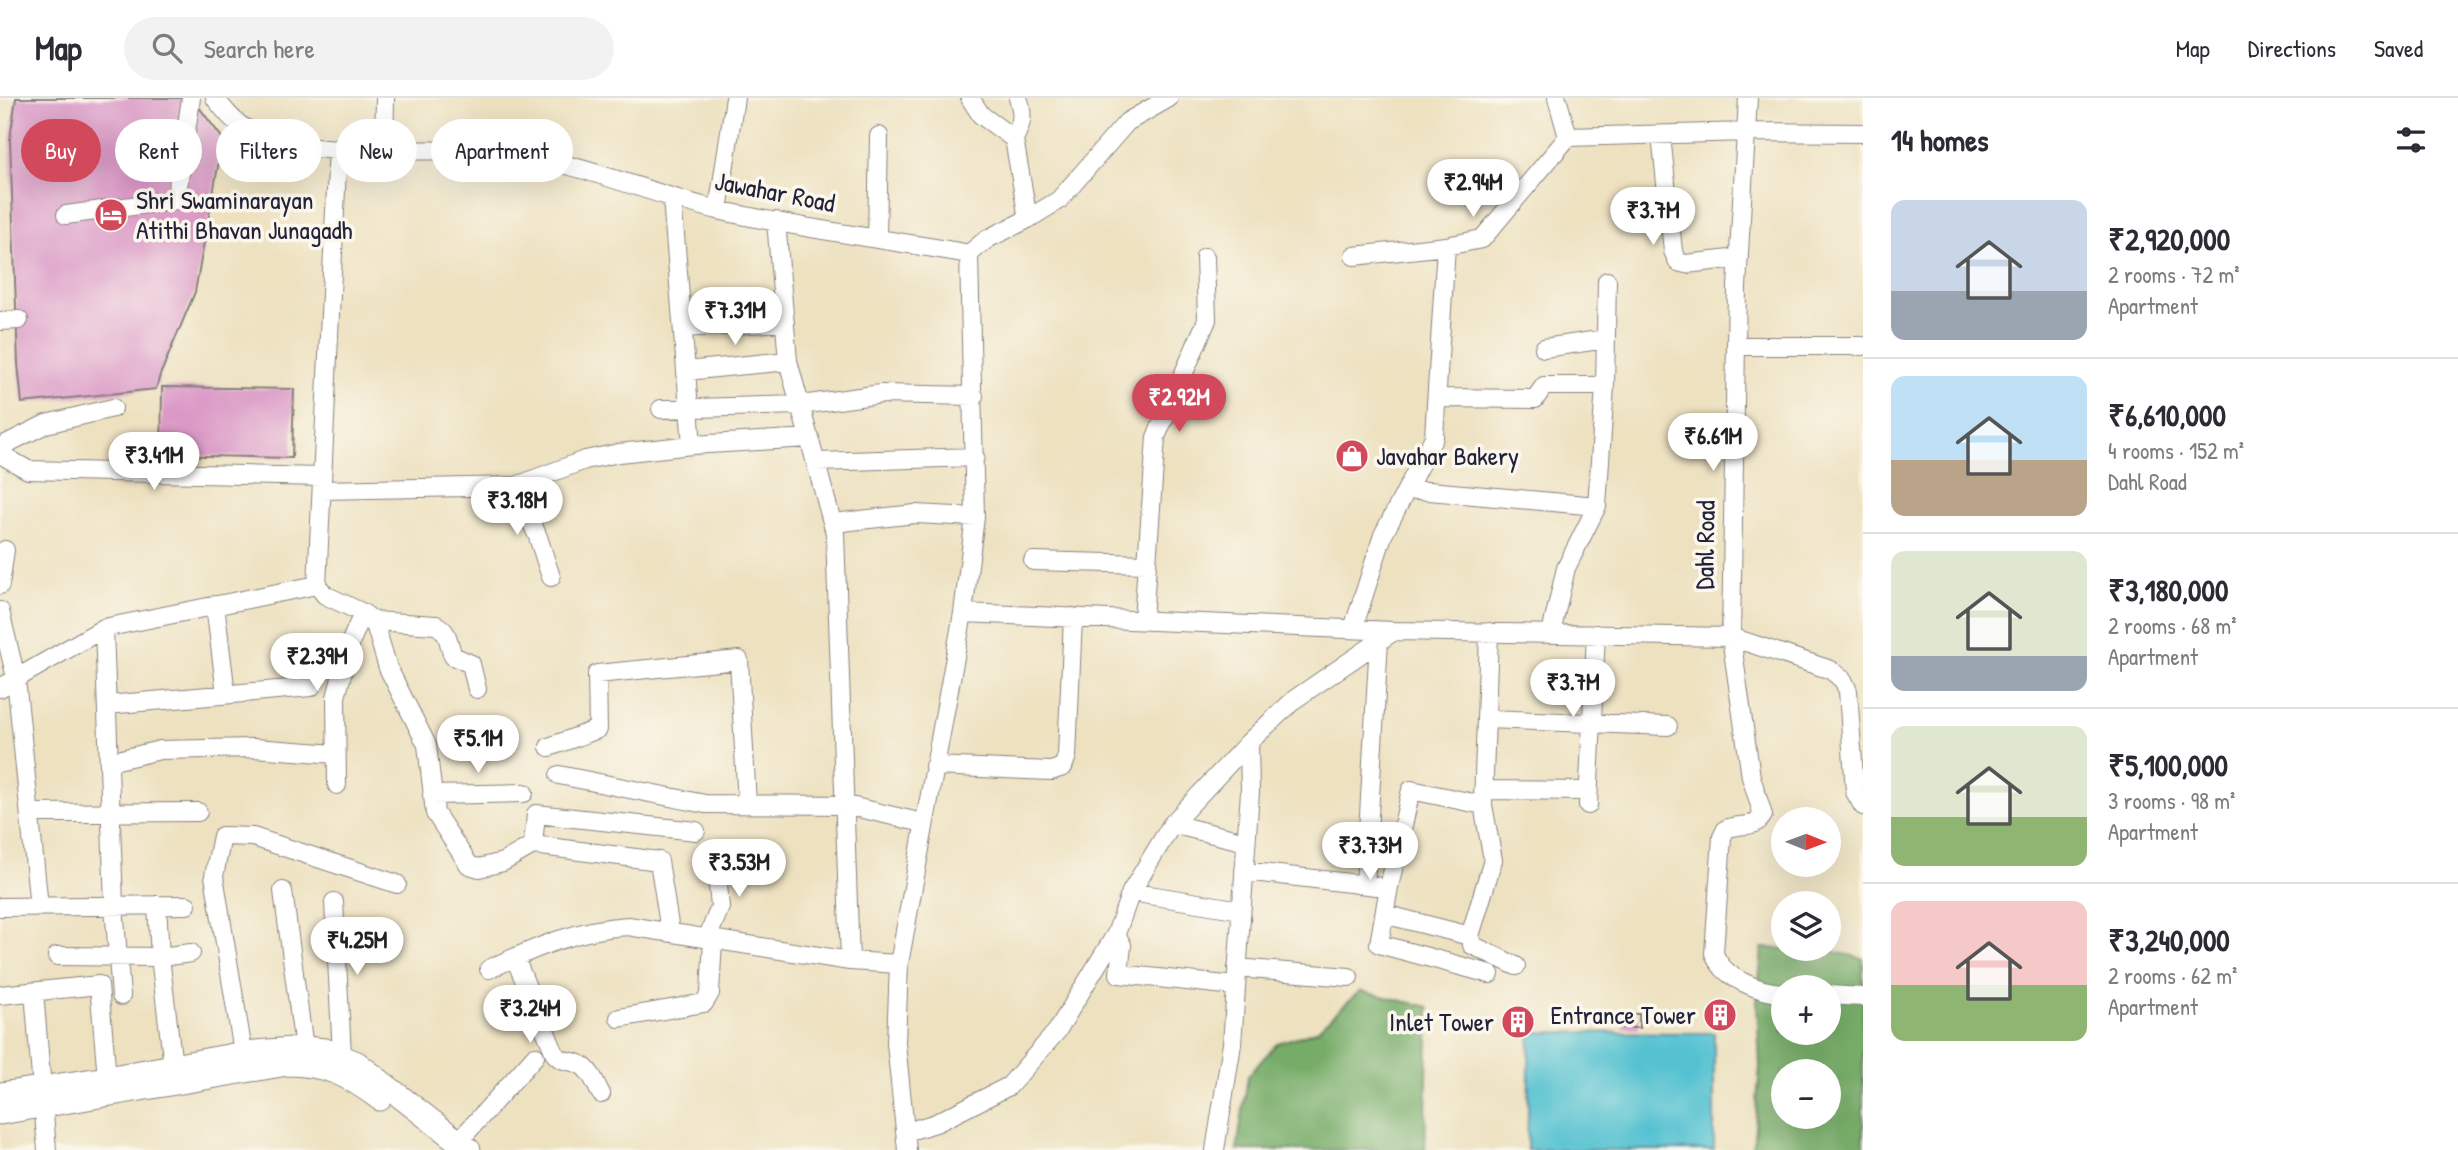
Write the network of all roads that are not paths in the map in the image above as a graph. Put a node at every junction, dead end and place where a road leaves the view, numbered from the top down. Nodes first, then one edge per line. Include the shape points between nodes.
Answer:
1 (191, 98) edge
2 (215, 98) edge
3 (386, 98) edge
4 (735, 98) edge
5 (970, 98) edge
6 (1018, 98) edge
7 (1169, 98) edge
8 (1557, 98) edge
9 (1748, 98) edge
10 (385, 119) edge
11 (1747, 132) junction
12 (1863, 133) edge
13 (1661, 135) junction
14 (879, 136) dead end
15 (1568, 137) junction
16 (1014, 139) junction
17 (336, 148) edge
18 (417, 151) edge
19 (336, 182) edge
20 (672, 198) junction
21 (718, 210) junction
22 (66, 215) dead end
23 (1028, 219) junction
24 (776, 221) junction
25 (877, 237) junction
26 (1446, 246) junction
27 (969, 254) junction
28 (1354, 256) dead end
29 (1205, 257) dead end
30 (1739, 258) junction
31 (1607, 281) dead end
32 (19, 320) dead end
33 (0, 321) edge
34 (785, 322) junction
35 (682, 328) junction
36 (1606, 339) junction
37 (1736, 346) junction
38 (1863, 346) edge
39 (1544, 348) dead end
40 (788, 360) junction
41 (686, 371) junction
42 (1605, 386) junction
43 (974, 396) junction
44 (1437, 398) junction
45 (801, 405) junction
46 (689, 407) junction
47 (113, 408) dead end
48 (661, 409) dead end
49 (810, 438) junction
50 (692, 445) junction
51 (0, 447) edge
52 (0, 454) edge
53 (975, 457) junction
54 (817, 462) junction
55 (322, 483) junction
56 (516, 486) junction
57 (1407, 489) junction
58 (1597, 506) junction
59 (975, 517) junction
60 (833, 523) junction
61 (5, 550) dead end
62 (1033, 561) dead end
63 (1147, 564) junction
64 (551, 577) dead end
65 (0, 585) edge
66 (317, 585) junction
67 (215, 605) junction
68 (0, 611) edge
69 (963, 613) junction
70 (369, 617) junction
71 (1073, 617) junction
72 (1143, 620) junction
73 (104, 628) junction
74 (1353, 629) junction
75 (1489, 632) junction
76 (1551, 634) junction
77 (1596, 635) junction
78 (1387, 636) junction
79 (1731, 637) junction
80 (16, 678) junction
81 (310, 687) dead end
82 (0, 688) edge
83 (477, 689) dead end
84 (226, 694) junction
85 (107, 705) junction
86 (1486, 719) junction
87 (1592, 724) junction
88 (1668, 726) dead end
89 (1249, 742) junction
90 (550, 747) dead end
91 (337, 754) junction
92 (109, 762) junction
93 (934, 766) junction
94 (559, 775) dead end
95 (337, 785) dead end
96 (524, 793) dead end
97 (432, 795) junction
98 (1483, 798) junction
99 (747, 804) junction
100 (846, 804) junction
101 (1863, 806) edge
102 (111, 811) junction
103 (198, 811) dead end
104 (30, 813) junction
105 (923, 823) junction
106 (1172, 824) junction
107 (695, 831) dead end
108 (1246, 842) junction
109 (533, 845) junction
110 (715, 851) dead end
111 (1244, 871) junction
112 (397, 884) dead end
113 (1365, 885) junction
114 (1389, 887) junction
115 (283, 891) dead end
116 (1131, 892) junction
117 (334, 902) dead end
118 (158, 905) junction
119 (187, 905) dead end
120 (39, 906) junction
121 (114, 906) junction
122 (0, 907) edge
123 (1241, 910) junction
124 (1384, 914) junction
125 (670, 932) junction
126 (1115, 934) junction
127 (1470, 936) junction
128 (710, 940) junction
129 (191, 953) dead end
130 (57, 956) dead end
131 (118, 957) junction
132 (160, 957) junction
133 (515, 958) junction
134 (850, 961) junction
135 (900, 964) junction
136 (1516, 966) dead end
137 (489, 969) dead end
138 (1490, 974) dead end
139 (1237, 977) junction
140 (1349, 977) dead end
141 (34, 992) junction
142 (1771, 992) edge
143 (0, 995) edge
144 (121, 996) dead end
145 (1841, 996) edge
146 (1863, 997) edge
147 (619, 1018) dead end
148 (304, 1048) junction
149 (342, 1055) junction
150 (535, 1056) dead end
151 (245, 1062) junction
152 (173, 1066) junction
153 (107, 1078) junction
154 (0, 1094) edge
155 (601, 1094) dead end
156 (41, 1097) junction
157 (0, 1113) edge
158 (906, 1141) edge
159 (459, 1147) edge
160 (47, 1150) edge
161 (1215, 1150) edge

1 - 22 street via 176,200
2 - 17 street, Jawahar Road via 241,125 275,141
3 - 10 street
4 - 21 street
5 - 16 street via 981,115
6 - 16 street via 1023,116
7 - 23 street via 1127,121 1059,200
8 - 15 street
9 - 11 street, Dahl Road
11 - 12 street
11 - 13 street
11 - 30 street, Dahl Road
13 - 15 street
13 - 30 street via 1678,262
14 - 25 street
15 - 26 street via 1482,239
16 - 23 street
18 - 20 street, Jawahar Road via 528,156
19 - 55 street
20 - 21 street, Jawahar Road
20 - 35 street
21 - 24 street, Jawahar Road
23 - 27 street via 987,239
24 - 25 street, Jawahar Road
24 - 34 street
25 - 27 street, Jawahar Road
26 - 28 street
26 - 44 street
27 - 43 street
29 - 63 street via 1207,320 1156,438
30 - 37 street, Dahl Road
31 - 36 street
32 - 33 street
34 - 35 street
34 - 40 street
35 - 41 street
36 - 39 street
36 - 42 street
37 - 38 street
37 - 79 street, Dahl Road
40 - 41 street
40 - 45 street
41 - 46 street
42 - 44 street via 1544,386 1535,399
42 - 58 street
43 - 45 street via 881,394
43 - 53 street
44 - 57 street via 1434,437
45 - 46 street
45 - 49 street
46 - 48 street
46 - 50 street
47 - 51 street via 46,424
49 - 50 street
49 - 54 street
50 - 56 street via 584,460
52 - 55 street via 28,470
53 - 54 street
53 - 59 street
54 - 60 street
55 - 56 street
55 - 66 street
56 - 64 street
57 - 58 street
57 - 74 street via 1383,535
58 - 76 street via 1566,568
59 - 60 street via 915,514
59 - 69 street
60 - 100 street
61 - 65 street
62 - 63 street
63 - 72 street
66 - 67 street
66 - 70 street via 325,595
67 - 73 street
67 - 84 street
68 - 80 street
69 - 71 street
69 - 93 street
70 - 83 street via 443,629 453,656 471,664
70 - 91 street via 351,641 335,697
70 - 97 street via 388,668 427,746
71 - 72 street
71 - 93 street via 1063,767 1051,771
72 - 74 street
73 - 80 street
73 - 85 street
74 - 78 street
75 - 76 street
75 - 78 street
75 - 86 street
76 - 77 street
77 - 79 street
77 - 87 street
78 - 89 street via 1294,699
78 - 113 street
79 - 101 street via 1831,670 1843,680 1848,691 1855,792
79 - 142 street, Dahl Road via 1751,777 1763,815 1760,822 1732,826 1722,836 1714,953 1717,964 1734,977
80 - 82 street
80 - 104 street
81 - 84 street
84 - 85 street
85 - 92 street
86 - 87 street
86 - 98 street
87 - 88 street
87 - 98 street via 1588,798
89 - 106 street
89 - 108 street
90 - 99 street via 598,729 597,674 739,660
91 - 92 street via 254,748 160,750
91 - 95 street
92 - 102 street
93 - 105 street
94 - 99 street via 705,804
96 - 97 street
97 - 109 street via 435,813 469,865 479,868 503,862
98 - 114 street via 1411,790
98 - 127 street via 1493,860
99 - 100 street
100 - 105 street
100 - 134 street
102 - 103 street
102 - 104 street
102 - 121 street
104 - 120 street
105 - 135 street
106 - 108 street
106 - 116 street
107 - 109 street via 536,814
108 - 111 street
109 - 125 street via 659,861
110 - 128 street via 720,907
111 - 113 street
111 - 123 street
112 - 151 street via 253,837 222,836 214,876
113 - 114 street
114 - 124 street
115 - 148 street
116 - 123 street
116 - 126 street
117 - 149 street
118 - 119 street
118 - 121 street
118 - 132 street
120 - 121 street
120 - 122 street
121 - 131 street
123 - 139 street
124 - 127 street
124 - 138 street via 1379,944
125 - 128 street
125 - 133 street via 628,926 600,928
126 - 139 street via 1122,945 1119,974
126 - 158 street via 1057,1031 1009,1086
127 - 136 street via 1472,945
128 - 134 street
128 - 147 street via 710,993 704,1003
129 - 132 street
130 - 131 street
131 - 132 street
131 - 144 street
132 - 152 street
133 - 137 street
133 - 155 street via 555,1054 561,1061 587,1069
134 - 135 street
135 - 158 street via 896,1043
139 - 140 street
139 - 161 street
141 - 143 street
141 - 153 street via 99,985
141 - 156 street
145 - 146 street
148 - 149 main road
148 - 151 main road
149 - 159 main road
150 - 159 street
151 - 152 main road
151 - 156 main road
151 - 159 main road via 327,1068
152 - 153 main road
153 - 156 main road
154 - 156 main road
156 - 157 main road
156 - 160 street

